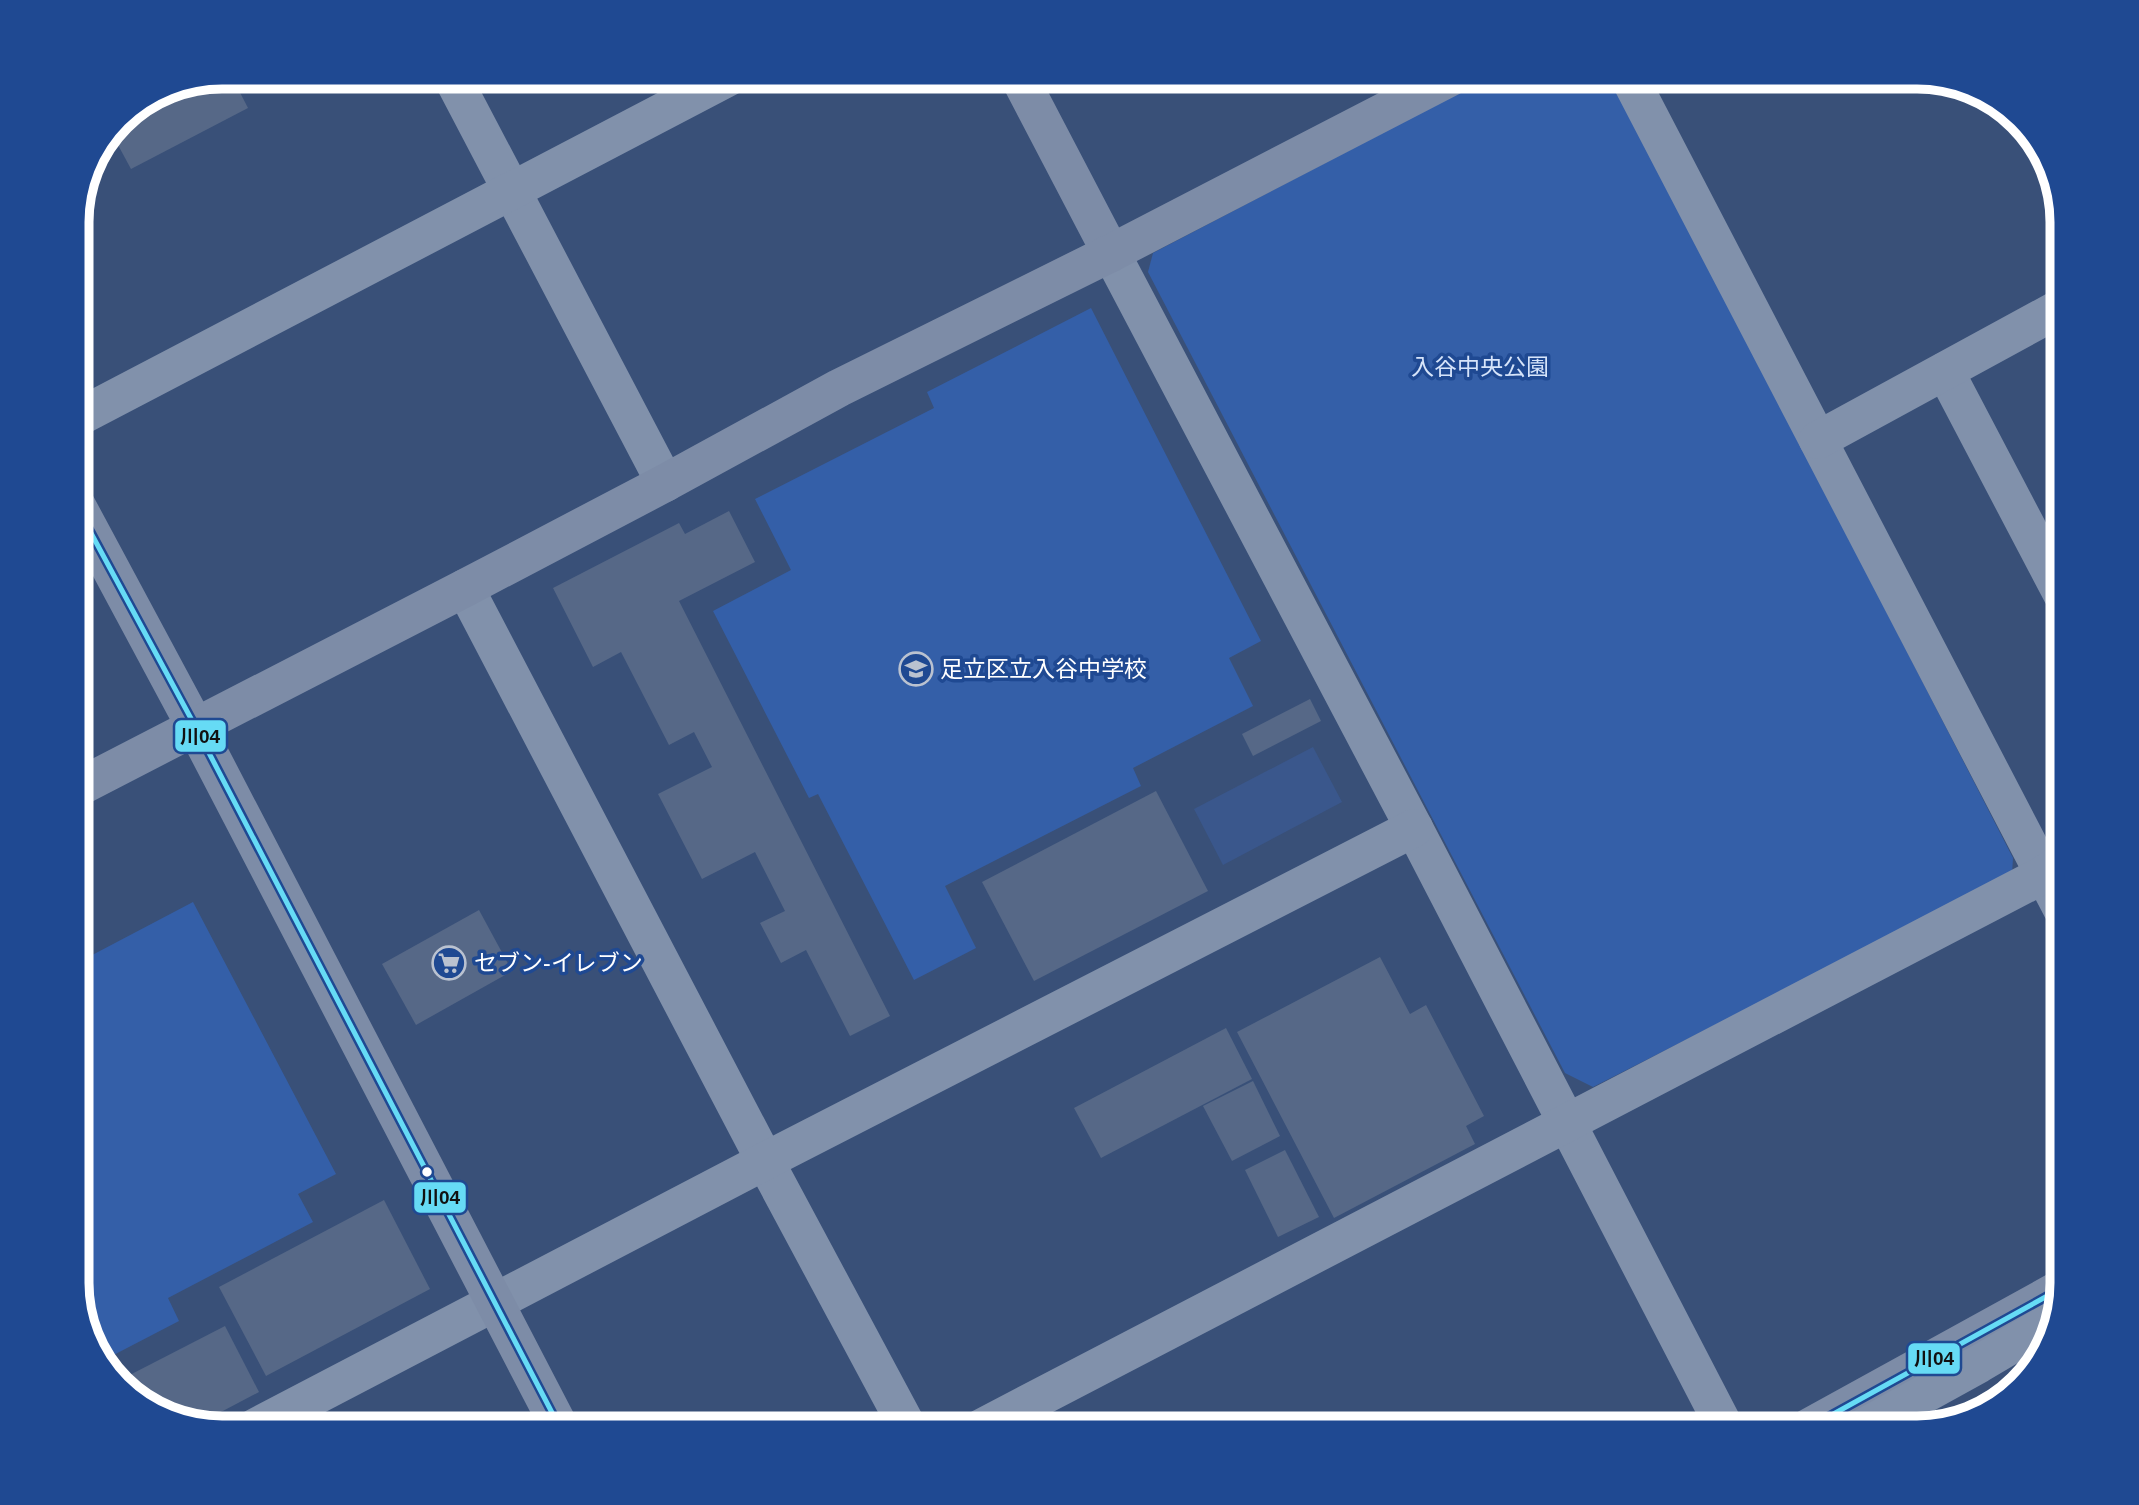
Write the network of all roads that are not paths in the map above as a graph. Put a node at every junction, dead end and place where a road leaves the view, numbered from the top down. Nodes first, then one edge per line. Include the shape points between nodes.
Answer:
1 (458, 89) edge
2 (706, 89) edge
3 (1025, 89) edge
4 (1428, 89) edge
5 (1635, 89) edge
6 (512, 190) junction
7 (1111, 253) junction
8 (2050, 314) edge
9 (1945, 371) junction
10 (90, 411) edge
11 (1818, 440) junction
12 (665, 483) junction
13 (90, 530) edge
14 (2050, 571) edge
15 (465, 588) junction
16 (195, 726) junction
17 (90, 781) edge
18 (1414, 828) junction
19 (2050, 863) edge
20 (2050, 870) edge
21 (1567, 1123) junction
22 (765, 1161) junction
23 (2049, 1295) edge
24 (494, 1303) junction
25 (2043, 1326) edge
26 (2020, 1367) edge
27 (277, 1416) edge
28 (554, 1416) edge
29 (902, 1416) edge
30 (1004, 1416) edge
31 (1719, 1416) edge
32 (1830, 1416) edge
33 (1885, 1416) edge
34 (1909, 1416) edge

1 - 6 main road
2 - 6 main road
3 - 7 street
4 - 7 street
5 - 11 main road
6 - 10 main road
6 - 12 main road
7 - 12 street via 839,388
7 - 18 main road
8 - 9 main road
9 - 11 main road
9 - 14 main road
11 - 19 main road
12 - 15 street
13 - 16 street
15 - 16 street
15 - 22 main road
16 - 17 street
16 - 24 street
18 - 21 main road
18 - 22 main road
20 - 21 main road
21 - 30 main road
21 - 31 main road
22 - 24 main road
22 - 29 main road
23 - 32 street
24 - 27 main road
24 - 28 street
25 - 33 main road
26 - 34 main road

